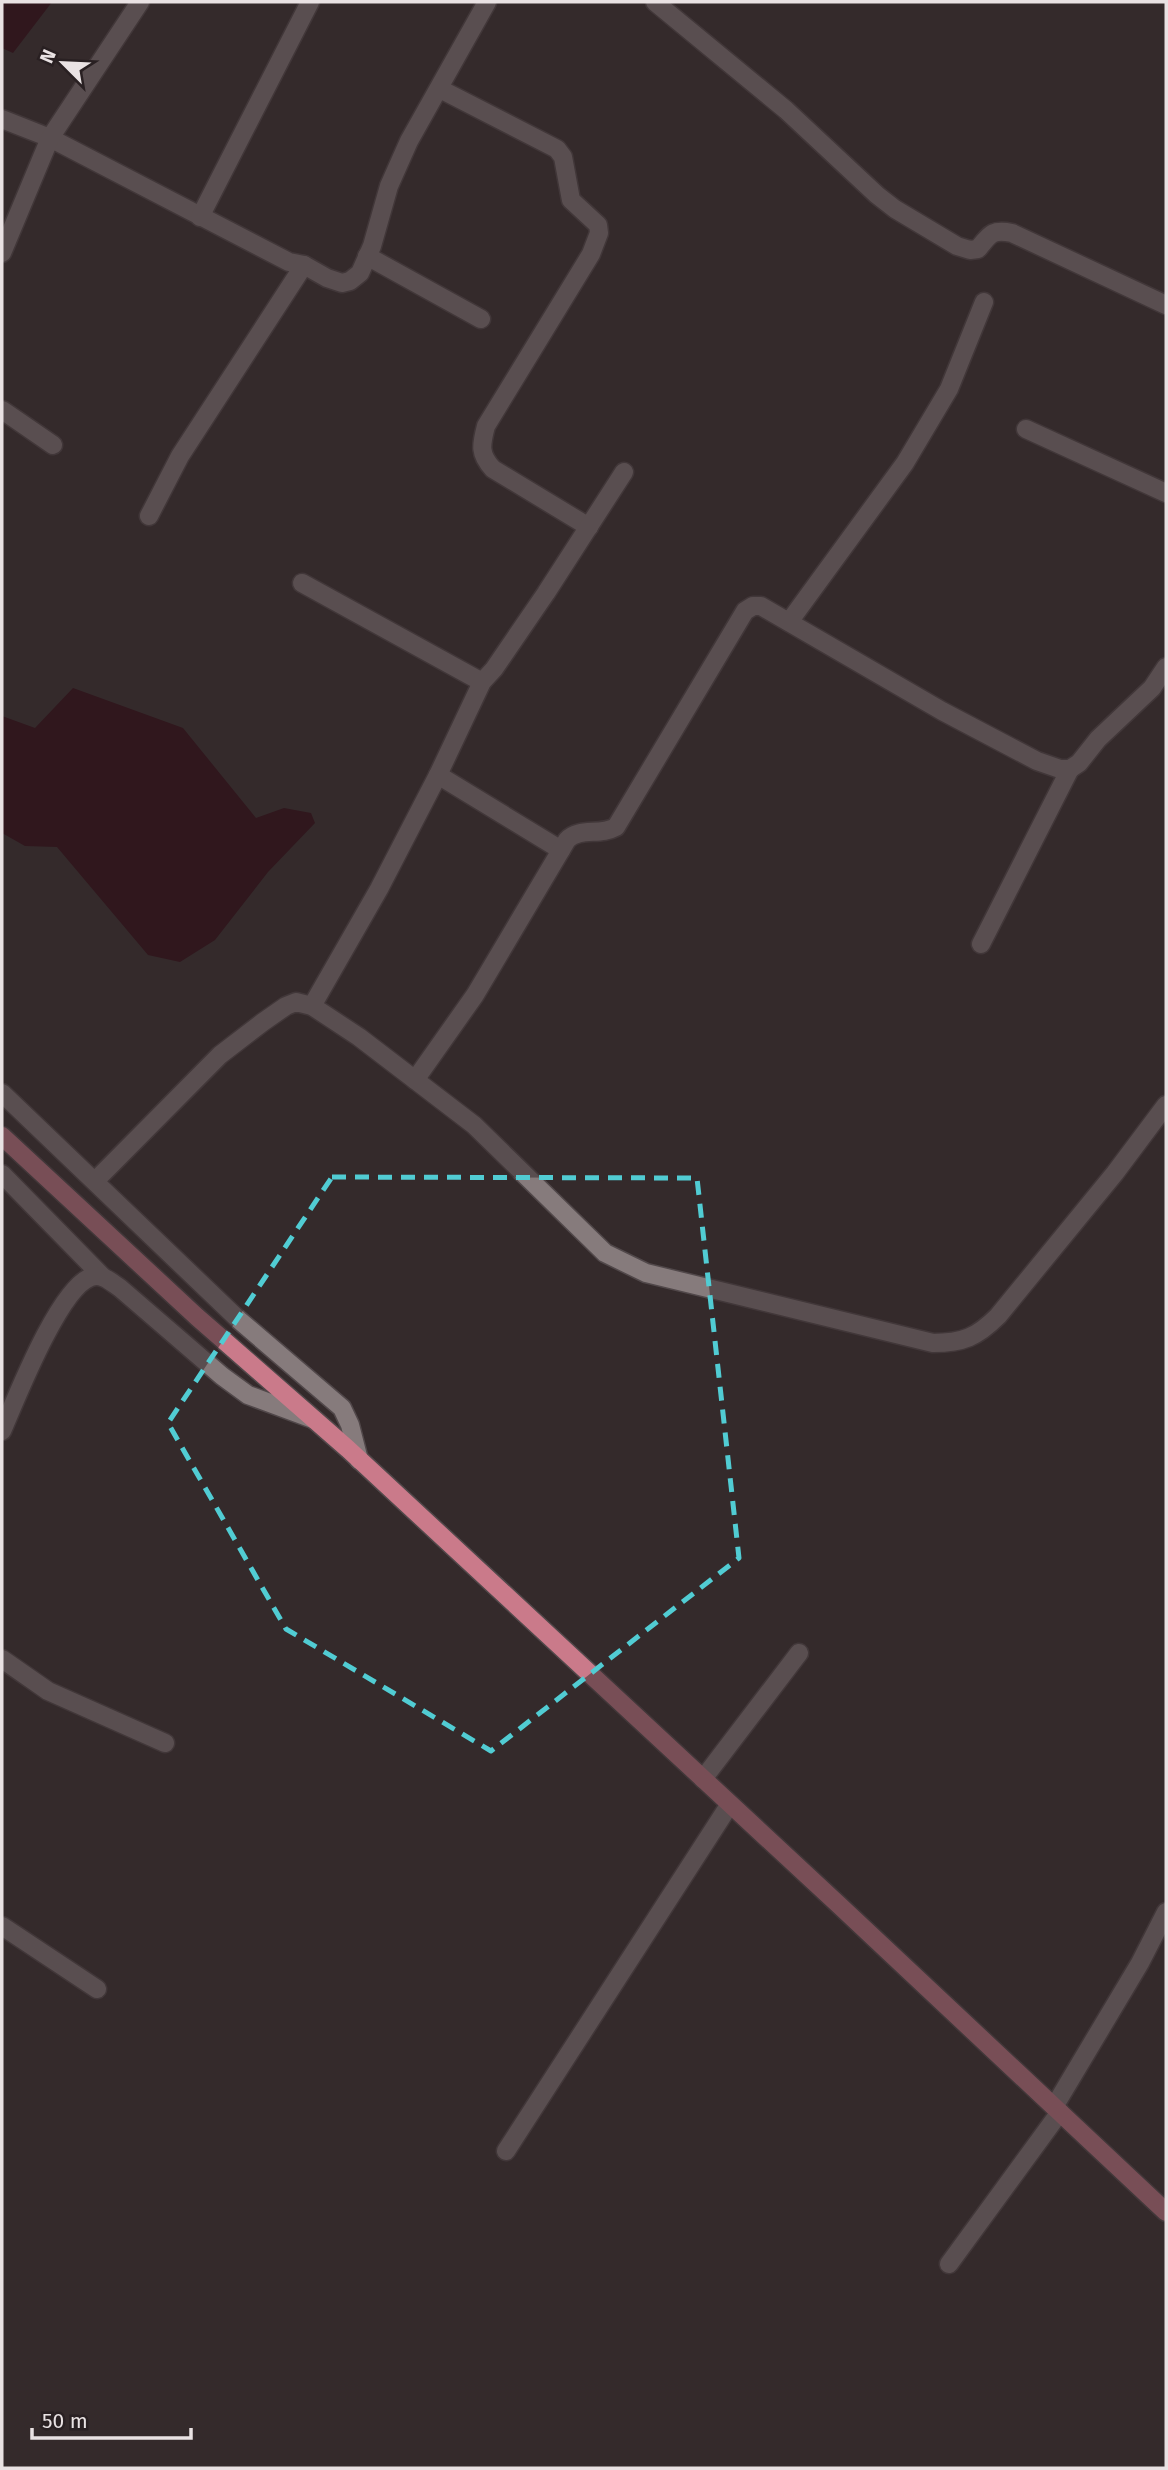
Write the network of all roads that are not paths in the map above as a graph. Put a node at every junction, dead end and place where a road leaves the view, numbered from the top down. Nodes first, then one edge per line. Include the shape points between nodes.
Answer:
1 (140, 2) edge
2 (310, 2) edge
3 (487, 2) edge
4 (655, 2) edge
5 (440, 89) junction
6 (2, 119) edge
7 (50, 138) junction
8 (200, 216) junction
9 (2, 253) edge
10 (367, 256) junction
11 (303, 265) junction
12 (984, 302) dead end
13 (1166, 305) edge
14 (481, 319) dead end
15 (2, 410) edge
16 (1026, 429) dead end
17 (53, 445) dead end
18 (624, 472) dead end
19 (1166, 493) edge
20 (149, 516) dead end
21 (589, 527) junction
22 (302, 583) dead end
23 (789, 622) junction
24 (1166, 667) edge
25 (482, 682) junction
26 (1070, 769) junction
27 (438, 775) junction
28 (561, 850) junction
29 (981, 944) dead end
30 (312, 1006) junction
31 (415, 1080) junction
32 (2, 1093) edge
33 (1166, 1105) edge
34 (2, 1136) edge
35 (2, 1174) edge
36 (95, 1181) junction
37 (102, 1276) junction
38 (313, 1419) junction
39 (2, 1431) edge
40 (359, 1460) junction
41 (799, 1653) dead end
42 (2, 1659) edge
43 (165, 1743) dead end
44 (703, 1779) junction
45 (730, 1804) junction
46 (1166, 1912) edge
47 (2, 1926) edge
48 (1161, 1937) edge
49 (97, 1989) dead end
50 (1057, 2109) junction
51 (506, 2151) dead end
52 (1166, 2212) edge
53 (949, 2264) dead end

1 - 7 street
2 - 8 street
3 - 5 street
4 - 13 street via 786,110 877,195 957,246 978,249 990,234 1012,233
5 - 10 street via 389,186
5 - 21 street via 556,149 564,157 571,200 598,225 591,254 486,426 480,447 493,469
6 - 7 street
7 - 8 street
7 - 9 street
8 - 11 street
10 - 11 street via 360,273 342,283
10 - 14 street
11 - 20 street via 180,456
12 - 23 street via 949,389 905,463
15 - 17 street
16 - 19 street
18 - 21 street
21 - 25 street
22 - 25 street
23 - 26 street via 1037,761
23 - 28 street via 761,606 745,611 616,827 572,835
24 - 26 street via 1152,688
25 - 27 street
26 - 29 street
27 - 28 street
27 - 30 street
28 - 31 street via 475,995
30 - 31 street
30 - 36 street via 296,1002 286,1006 220,1055
31 - 33 street via 474,1125 605,1253 624,1264 933,1343 953,1343 980,1334 998,1316
32 - 36 street
34 - 38 main road
35 - 37 street
36 - 40 street via 239,1320 342,1408
37 - 38 street via 248,1395
37 - 39 street via 79,1285 61,1308
38 - 40 main road
40 - 44 main road
41 - 44 street
42 - 43 street via 48,1691
44 - 45 main road
45 - 50 main road
45 - 51 street
46 - 48 street
47 - 49 street
48 - 50 street via 1140,1963
50 - 52 main road
50 - 53 street

